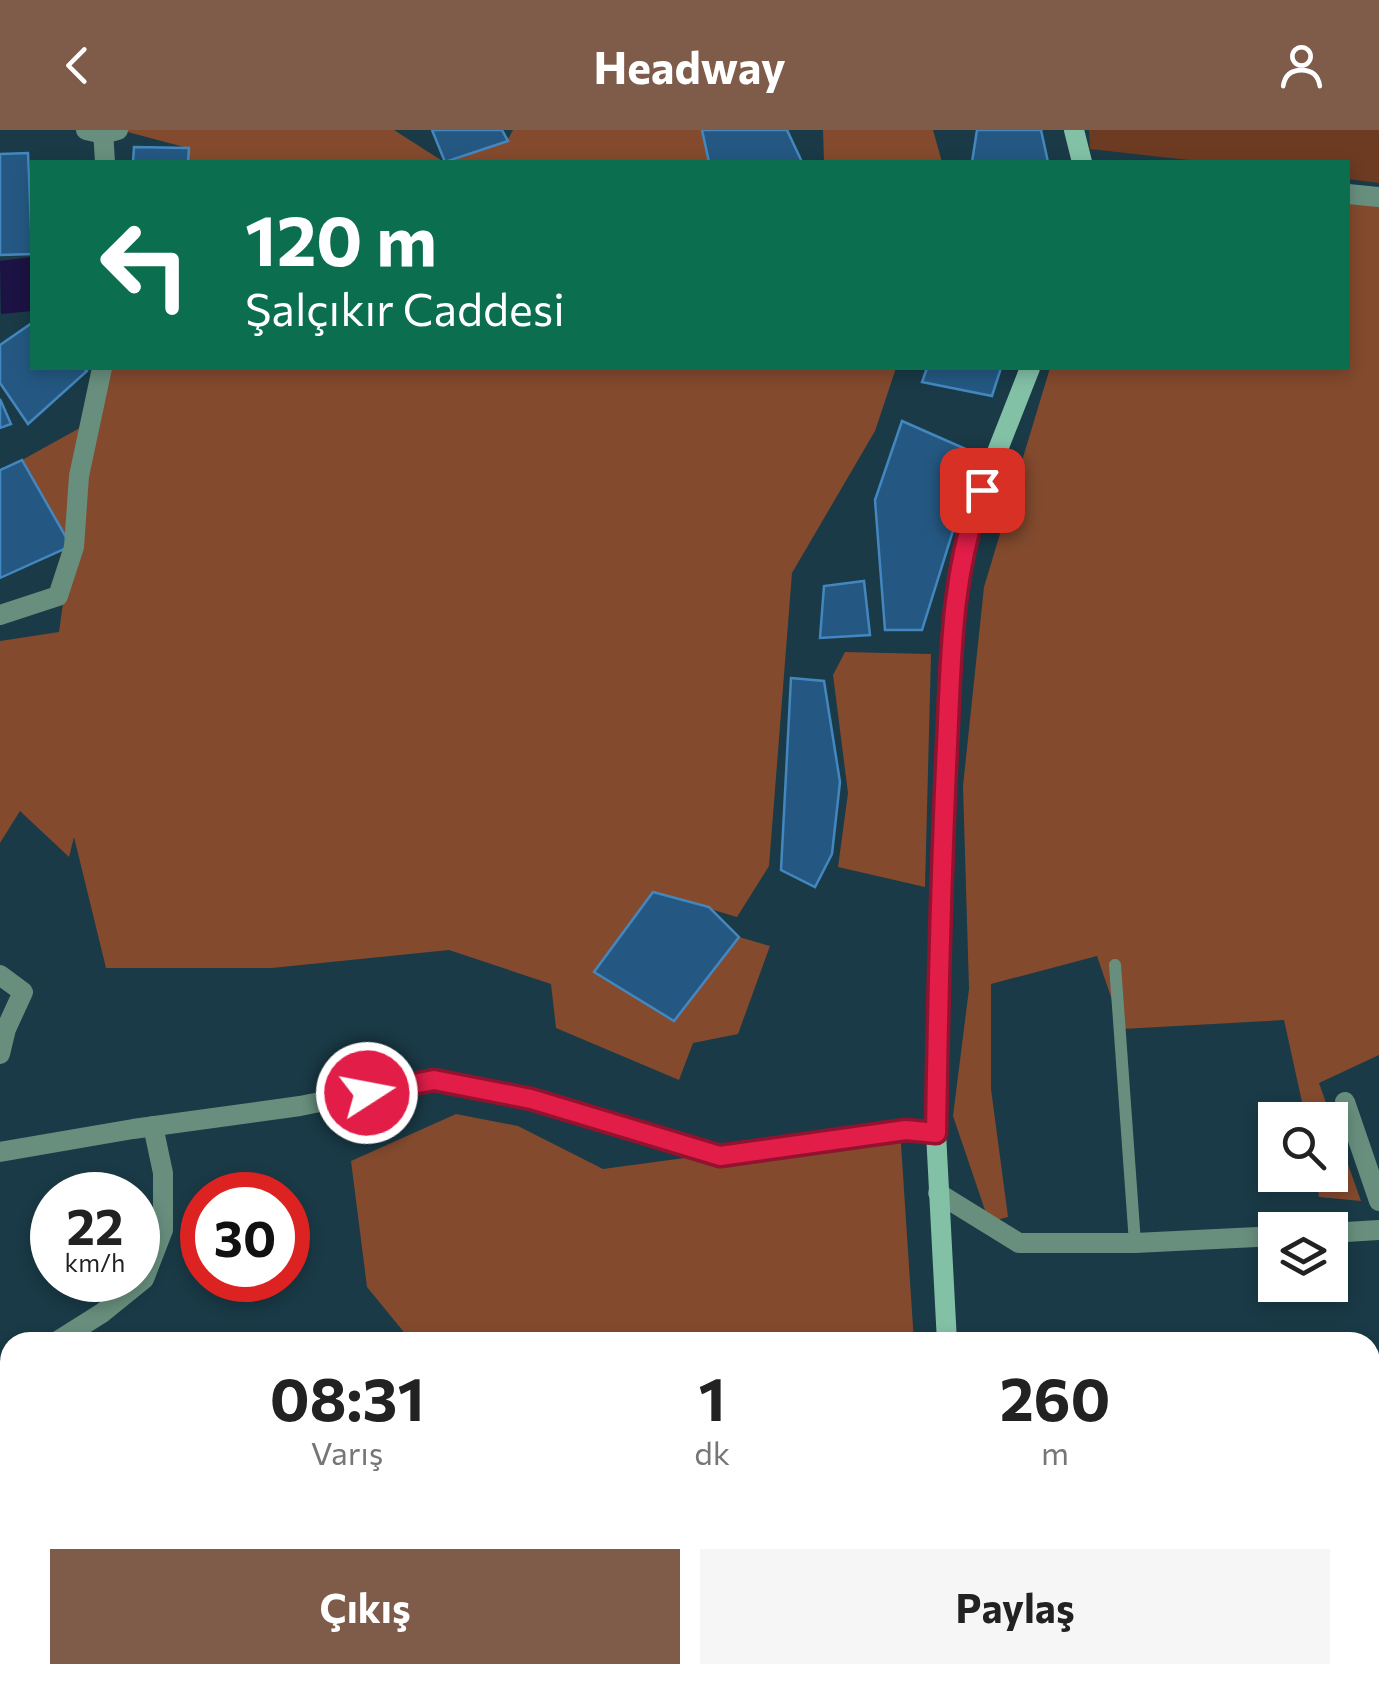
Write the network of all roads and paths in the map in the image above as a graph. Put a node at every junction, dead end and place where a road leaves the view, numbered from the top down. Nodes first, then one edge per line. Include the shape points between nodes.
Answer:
1 (1074, 130) edge
2 (103, 131) edge
3 (105, 160) edge
4 (1082, 160) edge
5 (1350, 194) edge
6 (1379, 197) edge
7 (102, 370) edge
8 (1029, 370) edge
9 (0, 615) edge
10 (1114, 965) dead end
11 (0, 975) edge
12 (0, 1054) edge
13 (1348, 1108) edge
14 (153, 1126) junction
15 (936, 1133) junction
16 (0, 1152) edge
17 (938, 1193) junction
18 (1379, 1201) edge
19 (1379, 1230) edge
20 (1348, 1232) edge
21 (1258, 1237) edge
22 (1136, 1243) junction
23 (72, 1332) edge
24 (946, 1332) edge

1 - 4 main road
2 - 3 street
5 - 6 street
7 - 9 street via 78,476 74,547 58,596
8 - 15 main road via 973,513 954,607
10 - 22 lane
11 - 12 street via 23,992
13 - 18 street
14 - 15 street via 434,1080 531,1099 720,1156 906,1130
14 - 16 street
14 - 23 street via 164,1230 144,1279
15 - 17 main road
17 - 22 street via 1019,1243
17 - 24 main road
19 - 20 street
21 - 22 street

